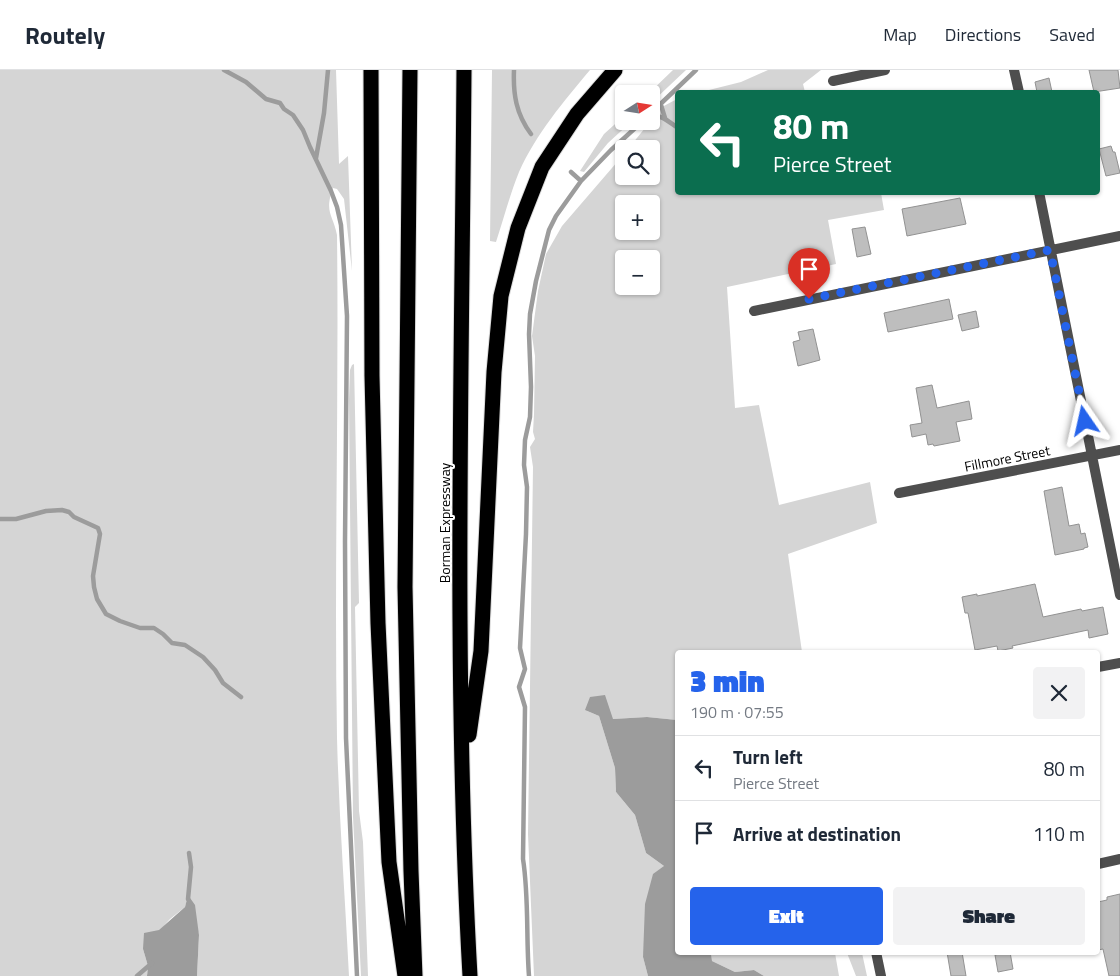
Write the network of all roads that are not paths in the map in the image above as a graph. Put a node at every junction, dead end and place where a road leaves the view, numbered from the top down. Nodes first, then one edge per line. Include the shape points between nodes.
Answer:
1 (366, 70) edge
2 (371, 70) edge
3 (410, 70) edge
4 (464, 70) edge
5 (615, 70) edge
6 (885, 70) edge
7 (1014, 70) edge
8 (833, 81) dead end
9 (1019, 90) edge
10 (371, 106) junction
11 (1040, 195) edge
12 (1120, 236) edge
13 (1050, 250) junction
14 (754, 311) dead end
15 (1120, 450) edge
16 (1092, 455) junction
17 (900, 493) dead end
18 (1120, 595) edge
19 (1120, 663) edge
20 (1100, 667) edge
21 (462, 786) junction
22 (1120, 859) edge
23 (1100, 864) edge
24 (877, 955) edge
25 (405, 976) edge
26 (415, 976) edge
27 (470, 976) edge
28 (881, 976) edge

1 - 10 highway
2 - 10 highway
3 - 26 highway via 404,587
4 - 21 highway, Borman Expressway via 459,430
5 - 21 highway via 577,114 542,167 518,228 501,296 480,651
6 - 8 street
7 - 9 street
10 - 25 highway via 372,376 378,633 389,862
11 - 13 street
12 - 13 street
13 - 14 street
13 - 16 street
15 - 16 street, Fillmore Street
16 - 17 street, Fillmore Street
16 - 18 street
19 - 20 street
21 - 27 highway, Borman Expressway
22 - 23 street
24 - 28 street

